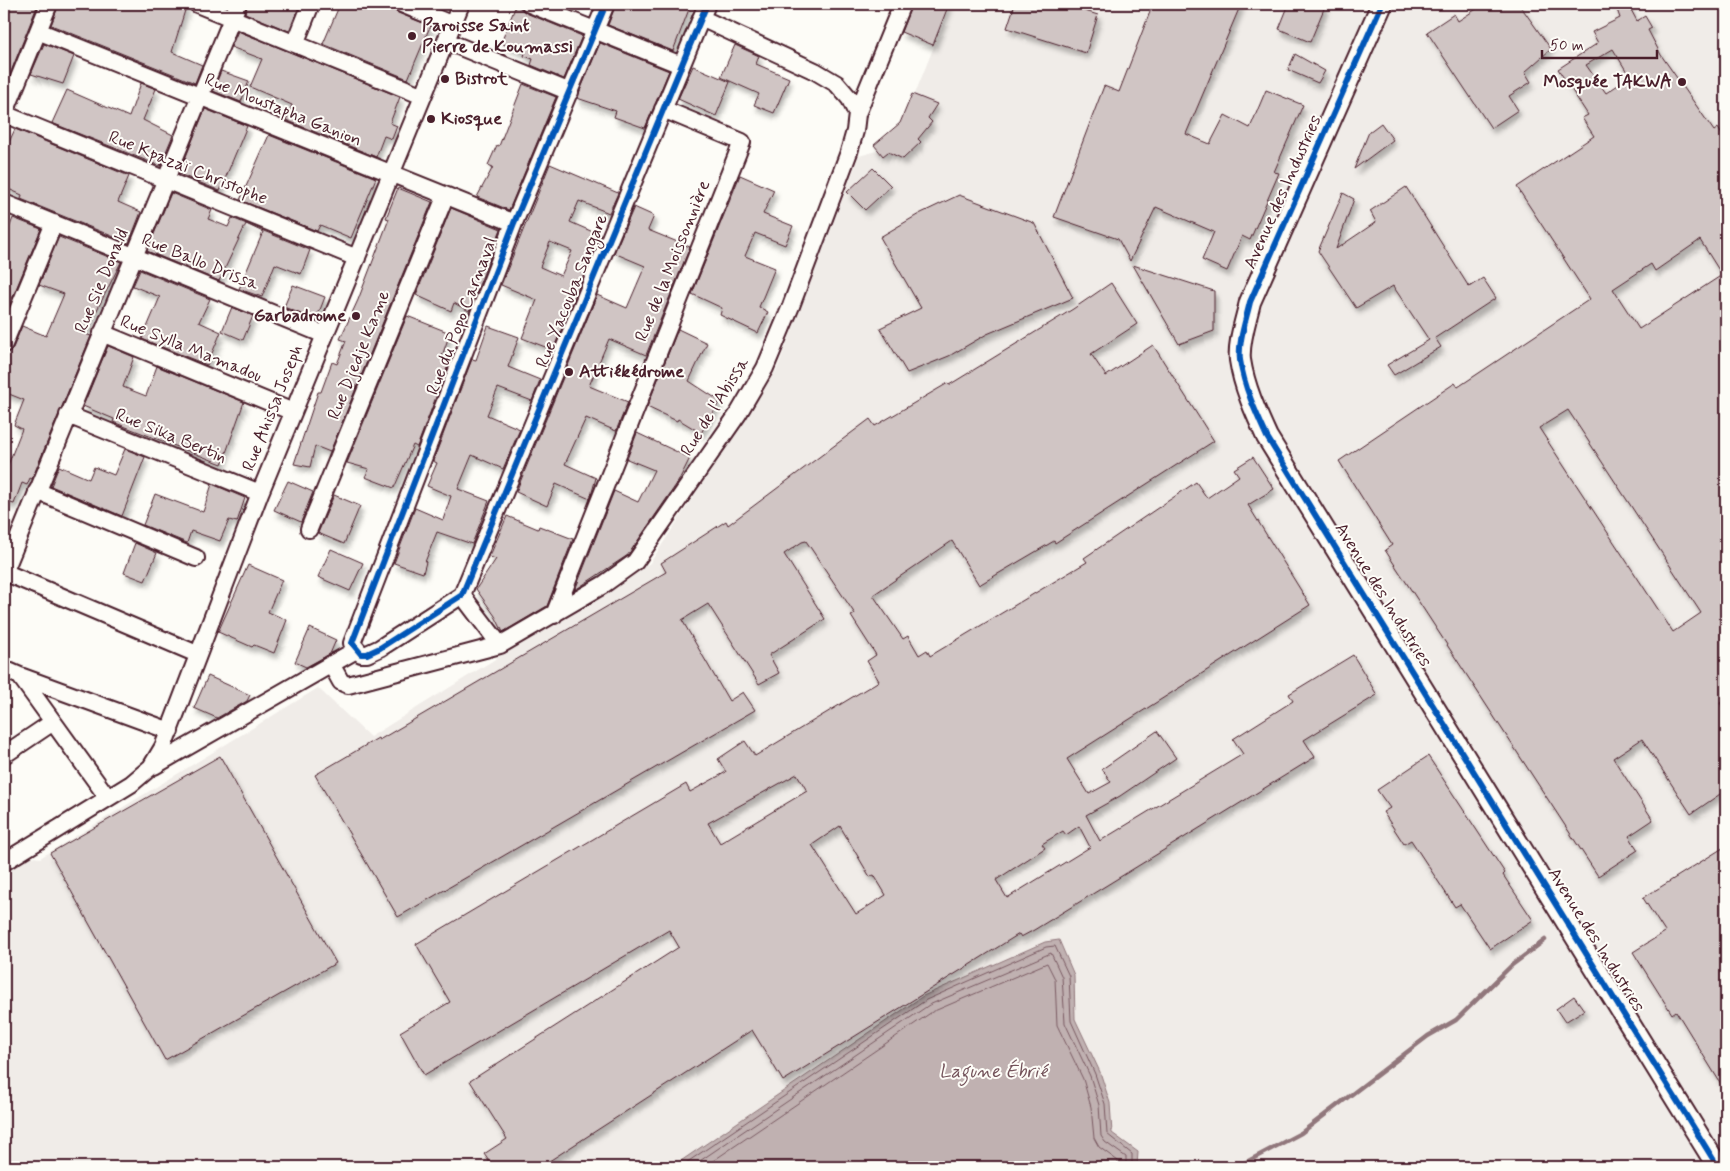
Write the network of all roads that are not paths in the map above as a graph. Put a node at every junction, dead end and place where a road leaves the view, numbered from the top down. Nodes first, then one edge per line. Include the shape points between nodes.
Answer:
1 (50, 4) edge
2 (196, 4) edge
3 (311, 4) edge
4 (402, 4) edge
5 (461, 4) edge
6 (530, 4) edge
7 (606, 4) edge
8 (902, 4) edge
9 (1382, 4) edge
10 (235, 11) edge
11 (704, 11) edge
12 (453, 25) junction
13 (596, 30) junction
14 (38, 32) junction
15 (446, 40) junction
16 (295, 44) junction
17 (681, 65) junction
18 (570, 92) junction
19 (423, 96) junction
20 (200, 97) junction
21 (663, 109) junction
22 (4, 114) edge
23 (857, 114) junction
24 (391, 175) junction
25 (165, 180) junction
26 (446, 197) junction
27 (4, 203) edge
28 (54, 223) junction
29 (514, 223) junction
30 (134, 256) junction
31 (357, 258) junction
32 (102, 333) junction
33 (325, 335) junction
34 (4, 344) edge
35 (293, 412) junction
36 (68, 415) junction
37 (37, 491) junction
38 (260, 493) junction
39 (309, 529) dead end
40 (8, 550) edge
41 (196, 558) dead end
42 (4, 573) edge
43 (463, 592) junction
44 (554, 614) junction
45 (500, 645) junction
46 (354, 646) junction
47 (198, 654) junction
48 (331, 664) junction
49 (4, 669) edge
50 (20, 676) junction
51 (53, 722) junction
52 (172, 724) junction
53 (4, 755) edge
54 (151, 767) junction
55 (108, 798) junction
56 (4, 862) edge
57 (1718, 1167) edge

1 - 14 street
2 - 10 street
3 - 16 street
4 - 12 street
5 - 12 street, Rue Ahissa Joseph
6 - 13 street
7 - 13 street, Rue du Popo Carnaval
8 - 23 street, Rue de l'Abissa
9 - 57 street, Avenue des Industries via 1250,302 1240,359 1249,397 1267,437
10 - 16 street
10 - 20 street, Rue Sie Donald
11 - 17 street, Rue Yacouba Sangare
11 - 23 street via 837,84
12 - 15 street, Rue Ahissa Joseph
13 - 17 street
13 - 18 street, Rue du Popo Carnaval
14 - 20 street, Rue Moustapha Ganion
14 - 22 street
15 - 18 street
15 - 19 street, Rue Ahissa Joseph
16 - 19 street
17 - 21 street, Rue Yacouba Sangare
18 - 29 street, Rue du Popo Carnaval
19 - 24 street, Rue Ahissa Joseph
20 - 24 street, Rue Moustapha Ganion
20 - 25 street, Rue Sie Donald
21 - 43 street, Rue Yacouba Sangare
21 - 44 street, Rue de la Moissonnière via 742,142
22 - 25 street, Rue Kpazaï Christophe
23 - 44 street, Rue de l'Abissa via 856,131 849,152 791,306 765,368 738,414 635,562 604,585
24 - 26 street, Rue Moustapha Ganion
24 - 31 street, Rue Ahissa Joseph
25 - 30 street, Rue Sie Donald
25 - 31 street, Rue Kpazaï Christophe
26 - 29 street, Rue Moustapha Ganion
26 - 39 street, Rue Djedje Kame
27 - 28 street, Rue Ballo Drissa
28 - 30 street, Rue Ballo Drissa
28 - 34 street
29 - 46 street, Rue du Popo Carnaval
30 - 32 street, Rue Sie Donald
30 - 33 street, Rue Ballo Drissa
31 - 33 street, Rue Ahissa Joseph
32 - 35 street, Rue Sylla Mamadou
32 - 36 street, Rue Sie Donald
33 - 35 street, Rue Ahissa Joseph
35 - 38 street, Rue Ahissa Joseph
36 - 37 street, Rue Sie Donald
36 - 38 street, Rue Sika Bertin
37 - 40 street, Rue Sie Donald
37 - 41 street
38 - 47 street, Rue Ahissa Joseph
40 - 42 street, Rue Sie Donald
42 - 47 street
43 - 45 street
43 - 46 street via 380,648 367,654
44 - 45 street, Rue de l'Abissa
45 - 48 street, Rue de l'Abissa via 348,685 341,682
46 - 48 street
47 - 52 street, Rue Ahissa Joseph
48 - 54 street
49 - 50 street
50 - 51 street
50 - 52 street
51 - 53 street
51 - 55 street
52 - 54 street, Rue Ahissa Joseph
54 - 55 street
55 - 56 street

